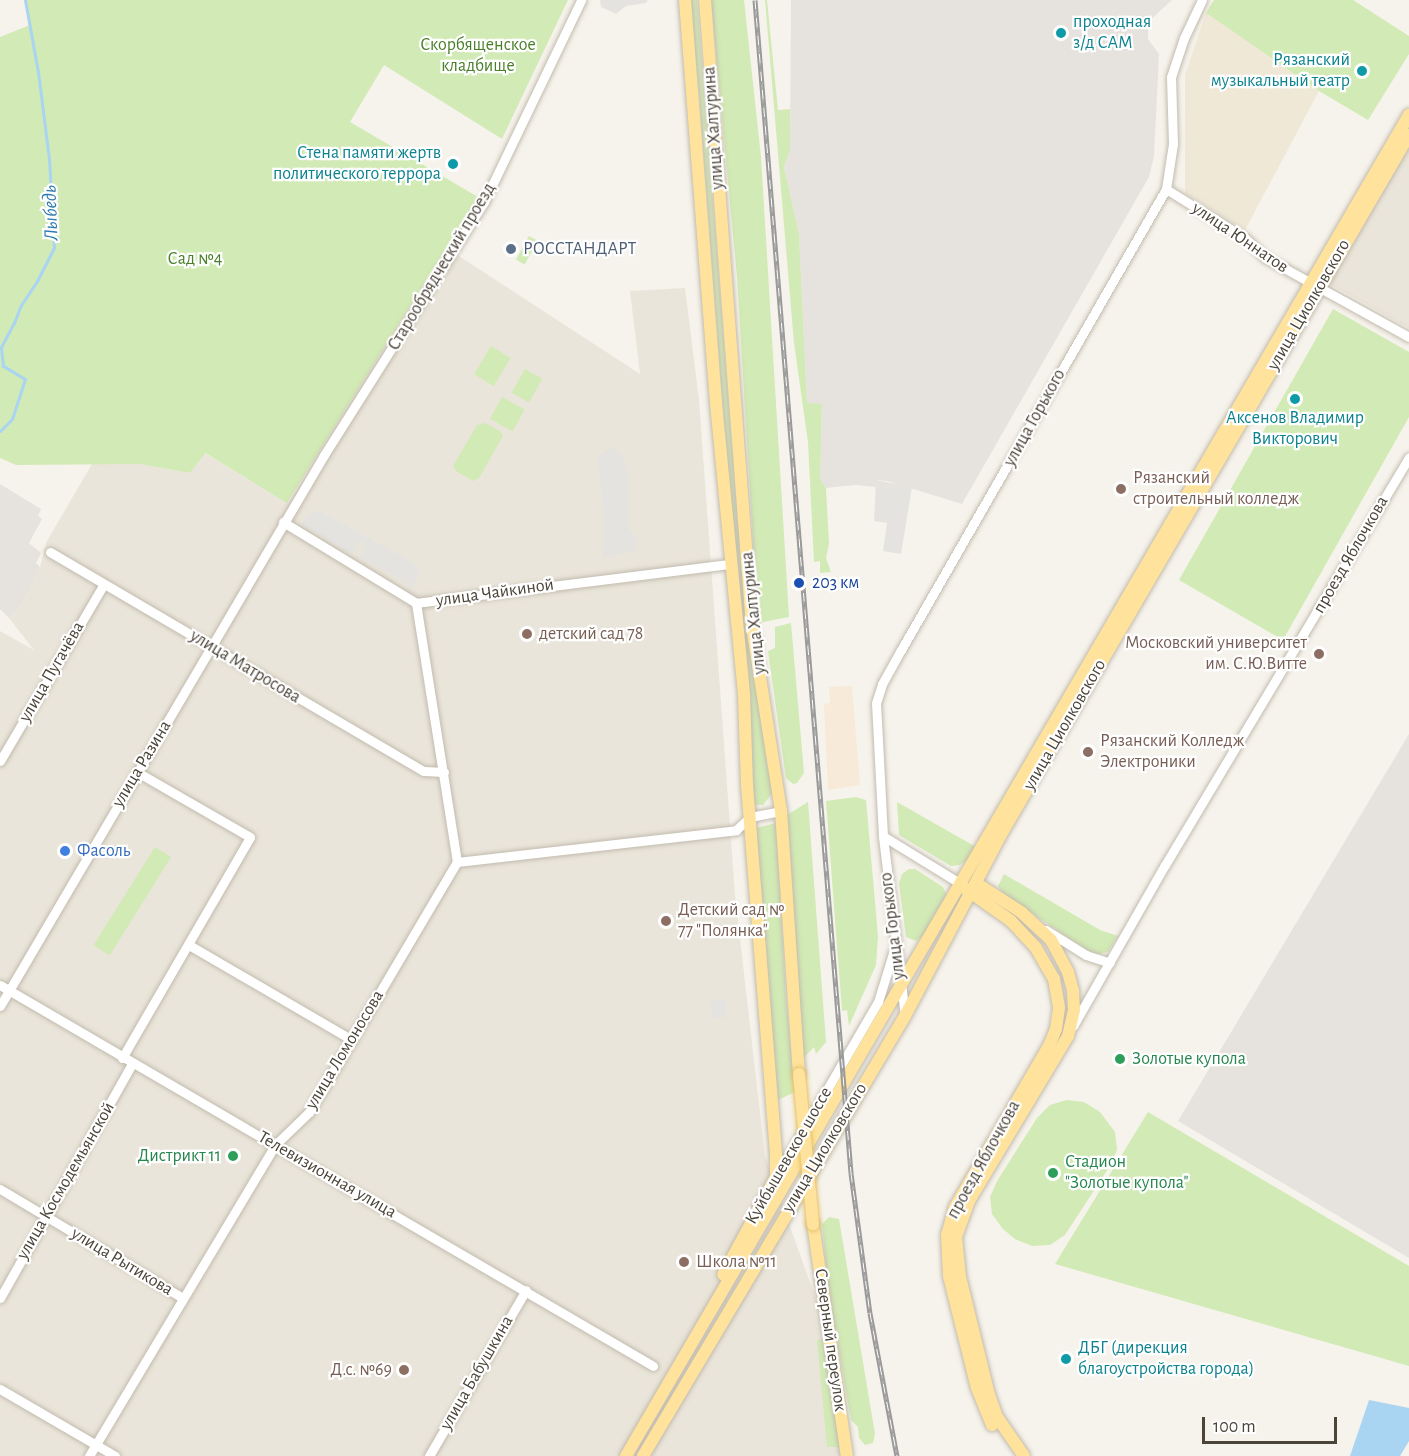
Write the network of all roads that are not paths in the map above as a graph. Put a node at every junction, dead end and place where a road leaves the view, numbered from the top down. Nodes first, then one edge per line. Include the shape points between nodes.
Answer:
1 (580, 0) edge
2 (685, 0) edge
3 (705, 0) edge
4 (1202, 0) edge
5 (1409, 115) edge
6 (1409, 135) edge
7 (1393, 153) junction
8 (1166, 189) junction
9 (1314, 286) junction
10 (1409, 337) edge
11 (1409, 457) edge
12 (284, 522) junction
13 (50, 552) dead end
14 (729, 564) junction
15 (104, 584) junction
16 (417, 603) junction
17 (213, 647) junction
18 (0, 761) edge
19 (137, 772) junction
20 (444, 772) junction
21 (781, 812) junction
22 (750, 817) junction
23 (883, 836) junction
24 (457, 862) junction
25 (961, 884) junction
26 (973, 889) junction
27 (1037, 925) junction
28 (189, 945) junction
29 (895, 945) junction
30 (1110, 963) junction
31 (4, 988) edge
32 (901, 989) junction
33 (0, 1006) edge
34 (905, 1016) junction
35 (1068, 1036) junction
36 (352, 1040) junction
37 (122, 1058) junction
38 (132, 1064) junction
39 (275, 1145) junction
40 (776, 1177) junction
41 (0, 1189) edge
42 (46, 1217) junction
43 (813, 1224) joint
44 (741, 1258) joint
45 (526, 1290) junction
46 (0, 1298) edge
47 (183, 1298) junction
48 (678, 1365) junction
49 (653, 1366) dead end
50 (0, 1389) edge
51 (96, 1445) junction
52 (90, 1456) edge
53 (115, 1456) edge
54 (429, 1456) edge
55 (626, 1456) edge
56 (642, 1456) edge
57 (847, 1456) edge
58 (1022, 1456) edge

1 - 12 street, Старообрядческий проезд via 484,202
2 - 14 main road, улица Халтурина
3 - 21 main road, улица Халтурина via 752,626
4 - 8 street, улица Горького via 1171,77 1173,144
5 - 7 main road, улица Циолковского
6 - 7 main road, улица Циолковского
7 - 9 main road, улица Циолковского
8 - 9 street, улица Юннатов
8 - 23 street, улица Горького via 882,684 875,719
9 - 10 street, улица Юннатов
9 - 25 main road, улица Циолковского
9 - 26 main road, улица Циолковского
11 - 30 street, проезд Яблочкова
12 - 16 street, улица Чайкиной
12 - 17 street, улица Разина
13 - 15 street, улица Матросова
14 - 16 street, улица Чайкиной
14 - 22 main road, улица Халтурина via 744,695
15 - 17 street, улица Матросова
15 - 18 street, улица Пугачёва
16 - 20 street
17 - 19 street, улица Разина
17 - 20 street, улица Матросова via 424,771
19 - 28 street via 250,837
19 - 31 street, улица Разина
20 - 24 street
21 - 22 street
21 - 43 main road, улица Халтурина, bridge
22 - 24 street via 736,831
22 - 40 main road, улица Халтурина
23 - 25 street, улица Горького
23 - 29 street, улица Горького
24 - 36 street, улица Ломоносова
25 - 26 main road
25 - 32 main road, улица Циолковского
26 - 27 main road, проезд Яблочкова via 1001,897
26 - 34 main road, улица Циолковского
26 - 58 main road, проезд Яблочкова via 1025,934 1046,963 1058,994 1056,1029 1050,1044 955,1207 947,1235 949,1276 977,1388 997,1434
27 - 30 street, проезд Яблочкова via 1086,955
27 - 35 main road, проезд Яблочкова via 1051,940 1068,972 1074,1010
28 - 36 street
28 - 37 street
29 - 32 street, улица Горького
29 - 40 street, Куйбышевское шоссе via 878,1002
30 - 35 street, проезд Яблочкова
31 - 33 street, улица Разина
31 - 37 street, Телевизионная улица
32 - 34 street, улица Горького
32 - 44 main road, улица Циолковского
34 - 56 main road, улица Циолковского
35 - 58 main road, проезд Яблочкова via 969,1201 956,1237 960,1277 989,1395 997,1417
36 - 39 street, улица Ломоносова via 309,1112
37 - 38 street, Телевизионная улица
38 - 39 street, Телевизионная улица
38 - 42 street, улица Космодемьянской
39 - 45 street, Телевизионная улица
39 - 47 street, улица Ломоносова
40 - 48 main road, Куйбышевское шоссе
41 - 42 street, улица Рытикова
42 - 46 street, улица Космодемьянской
42 - 47 street, улица Рытикова
43 - 57 main road, Северный переулок
44 - 48 main road, Куйбышевское шоссе
45 - 49 street, Телевизионная улица
45 - 54 street, улица Бабушкина
47 - 51 street, улица Ломоносова
48 - 55 main road, Куйбышевское шоссе
50 - 51 street
51 - 52 street, улица Ломоносова
51 - 53 street

